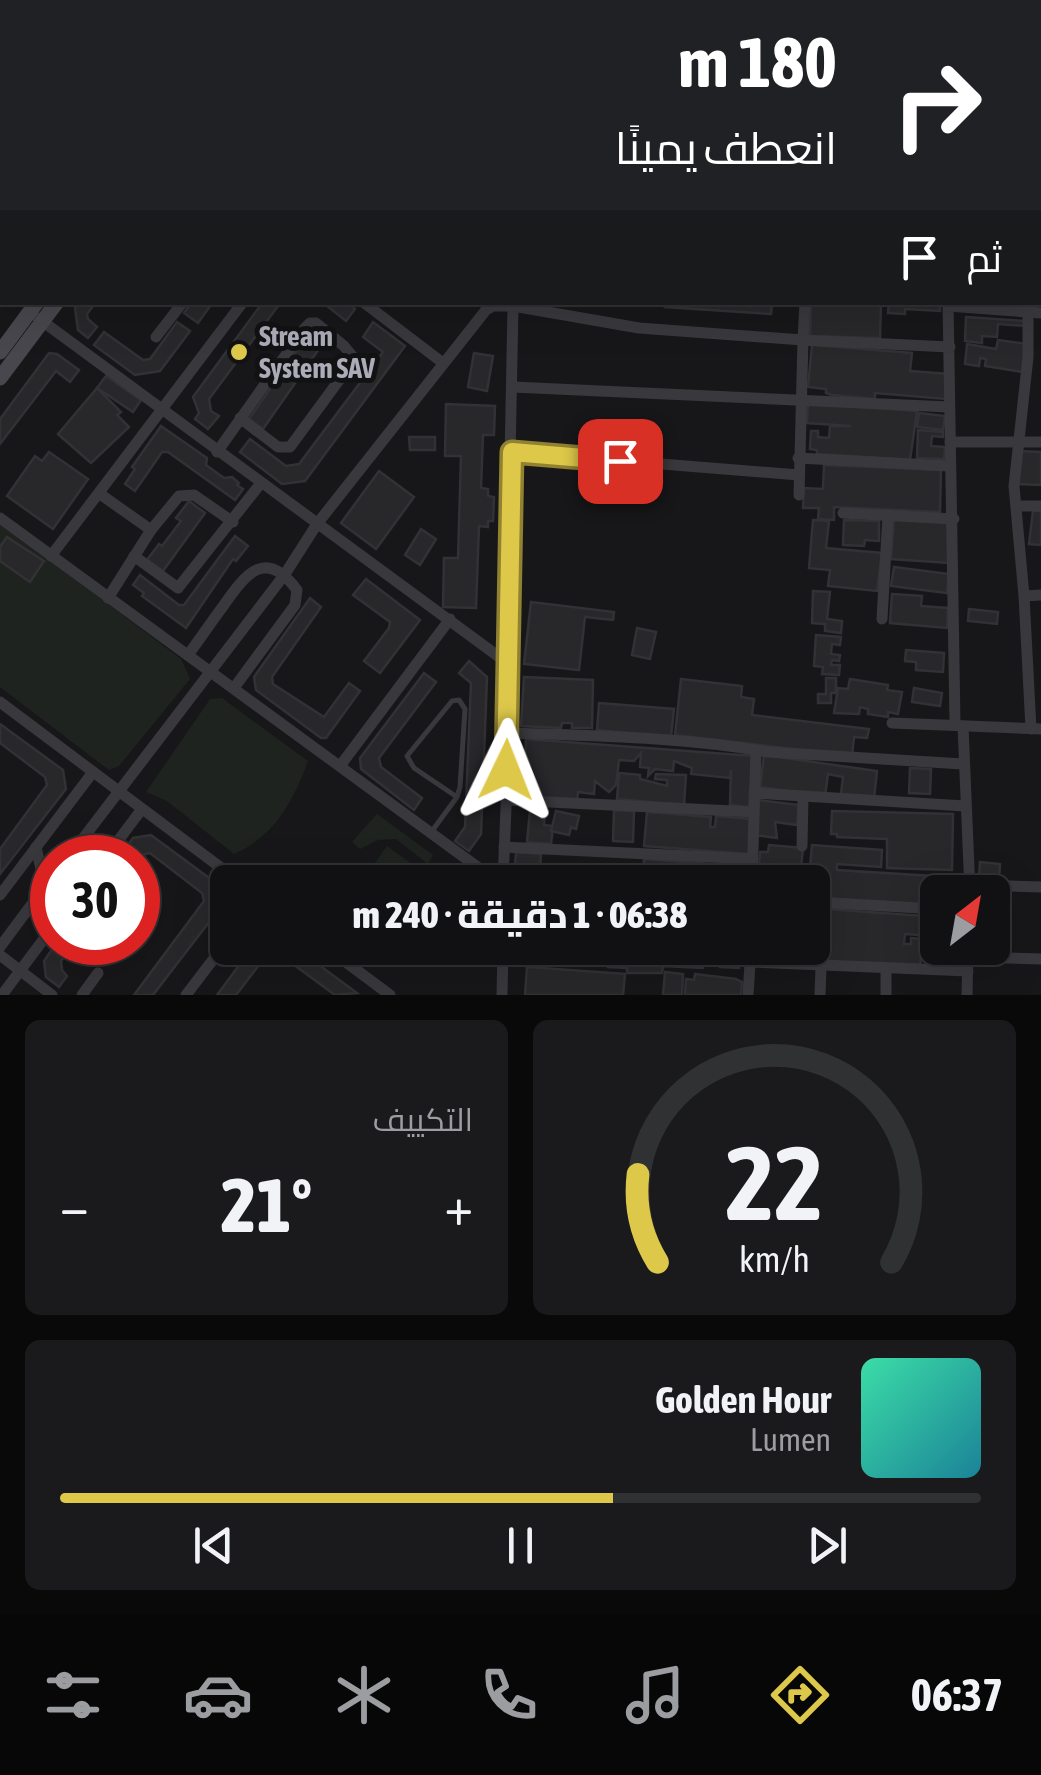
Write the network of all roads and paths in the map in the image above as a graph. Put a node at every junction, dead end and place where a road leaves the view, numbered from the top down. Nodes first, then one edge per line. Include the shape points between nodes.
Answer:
1 (181, 305) edge
2 (241, 305) edge
3 (367, 305) edge
4 (504, 305) edge
5 (513, 305) edge
6 (518, 305) edge
7 (805, 305) edge
8 (948, 305) edge
9 (965, 305) edge
10 (1032, 309) edge
11 (37, 312) edge
12 (156, 336) dead end
13 (803, 340) junction
14 (950, 346) junction
15 (0, 352) edge
16 (1034, 357) edge
17 (444, 363) junction
18 (0, 378) edge
19 (514, 387) junction
20 (802, 400) junction
21 (949, 407) junction
22 (163, 409) junction
23 (240, 418) junction
24 (1017, 441) junction
25 (950, 442) junction
26 (1041, 442) edge
27 (217, 452) junction
28 (512, 452) junction
29 (798, 458) junction
30 (950, 466) junction
31 (799, 475) junction
32 (261, 483) junction
33 (100, 494) junction
34 (799, 495) dead end
35 (1017, 506) junction
36 (1041, 506) edge
37 (842, 513) dead end
38 (888, 515) junction
39 (0, 518) edge
40 (954, 518) junction
41 (233, 522) junction
42 (317, 524) junction
43 (151, 530) junction
44 (51, 556) junction
45 (134, 556) junction
46 (286, 574) junction
47 (1041, 594) edge
48 (1024, 596) junction
49 (108, 598) junction
50 (450, 619) junction
51 (882, 619) dead end
52 (188, 655) junction
53 (506, 662) junction
54 (210, 669) junction
55 (234, 688) junction
56 (0, 702) edge
57 (892, 723) dead end
58 (959, 724) junction
59 (1036, 728) edge
60 (509, 732) junction
61 (756, 750) junction
62 (963, 764) junction
63 (340, 766) junction
64 (92, 772) junction
65 (118, 791) junction
66 (754, 793) junction
67 (803, 796) junction
68 (457, 797) junction
69 (506, 800) junction
70 (966, 806) junction
71 (142, 809) junction
72 (754, 812) junction
73 (431, 833) junction
74 (44, 835) edge
75 (85, 835) edge
76 (123, 835) edge
77 (802, 846) dead end
78 (504, 847) junction
79 (30, 854) edge
80 (753, 859) junction
81 (217, 865) edge
82 (476, 865) edge
83 (502, 865) edge
84 (753, 865) edge
85 (969, 875) edge
86 (1041, 887) edge
87 (1010, 888) edge
88 (0, 895) edge
89 (830, 903) edge
90 (30, 907) edge
91 (920, 908) edge
92 (0, 947) edge
93 (0, 956) edge
94 (1010, 956) edge
95 (30, 958) edge
96 (1041, 959) edge
97 (210, 964) edge
98 (350, 965) edge
99 (502, 965) edge
100 (750, 965) edge
101 (804, 965) edge
102 (968, 965) edge
103 (822, 966) junction
104 (886, 970) junction
105 (20, 971) junction
106 (968, 971) junction
107 (98, 974) dead end
108 (2, 995) edge
109 (52, 995) edge
110 (82, 995) edge
111 (186, 995) edge
112 (390, 995) edge
113 (502, 995) edge
114 (748, 995) edge
115 (820, 995) edge
116 (886, 995) edge
117 (967, 995) edge

1 - 12 street
2 - 22 street
3 - 17 street
4 - 17 street via 486,310
5 - 19 street
6 - 13 street via 640,328
7 - 13 street
8 - 14 street
9 - 10 street
10 - 16 street
11 - 15 main road
11 - 18 main road
11 - 22 street
13 - 14 street
13 - 20 street
14 - 21 street
16 - 24 street
17 - 42 street
19 - 20 street
19 - 28 street
20 - 21 street
20 - 29 street
21 - 25 street
22 - 27 street
22 - 33 street
23 - 23 street via 278,447 290,447 353,357 310,323
23 - 27 street
24 - 25 street
24 - 26 street
24 - 35 street
25 - 30 street
27 - 32 street
28 - 31 street
28 - 53 street
29 - 30 street
29 - 31 street
30 - 40 street
31 - 34 street
32 - 41 street
32 - 42 street
33 - 43 street
33 - 44 street
35 - 36 street
35 - 48 street
37 - 38 street
38 - 40 street
38 - 51 street
39 - 44 street
40 - 58 street
41 - 43 street via 186,493
41 - 45 street via 178,588
42 - 46 street
42 - 50 street
43 - 45 street
44 - 49 street
45 - 49 street
46 - 52 street via 264,568 246,575
46 - 54 street
46 - 55 street via 297,590 295,605
47 - 48 street
48 - 59 street
49 - 52 street
50 - 53 street
50 - 63 street
52 - 54 street
53 - 60 street
54 - 55 street
54 - 65 street
55 - 63 street
56 - 64 street
57 - 58 street
58 - 59 street
58 - 62 street
60 - 61 street
60 - 69 street
61 - 62 street
61 - 66 street
62 - 70 street
63 - 73 street
64 - 65 street
64 - 74 street
65 - 71 street
65 - 75 street
66 - 67 street
66 - 72 street
67 - 70 street
67 - 77 street
68 - 68 lane via 407,756 459,700 464,709
68 - 73 lane
69 - 72 street
69 - 78 street
70 - 85 street
71 - 76 street
71 - 81 street
72 - 80 street
73 - 82 street
78 - 80 street
78 - 83 street
79 - 88 street
80 - 84 street
86 - 87 street
89 - 91 street
90 - 92 street
93 - 105 street
94 - 96 street
95 - 105 street
97 - 111 street
98 - 112 street
99 - 113 street
100 - 114 street
101 - 103 street
102 - 106 street
103 - 104 street
103 - 115 street
104 - 106 street
104 - 116 street
105 - 108 street
105 - 109 street
106 - 117 street
107 - 110 street

